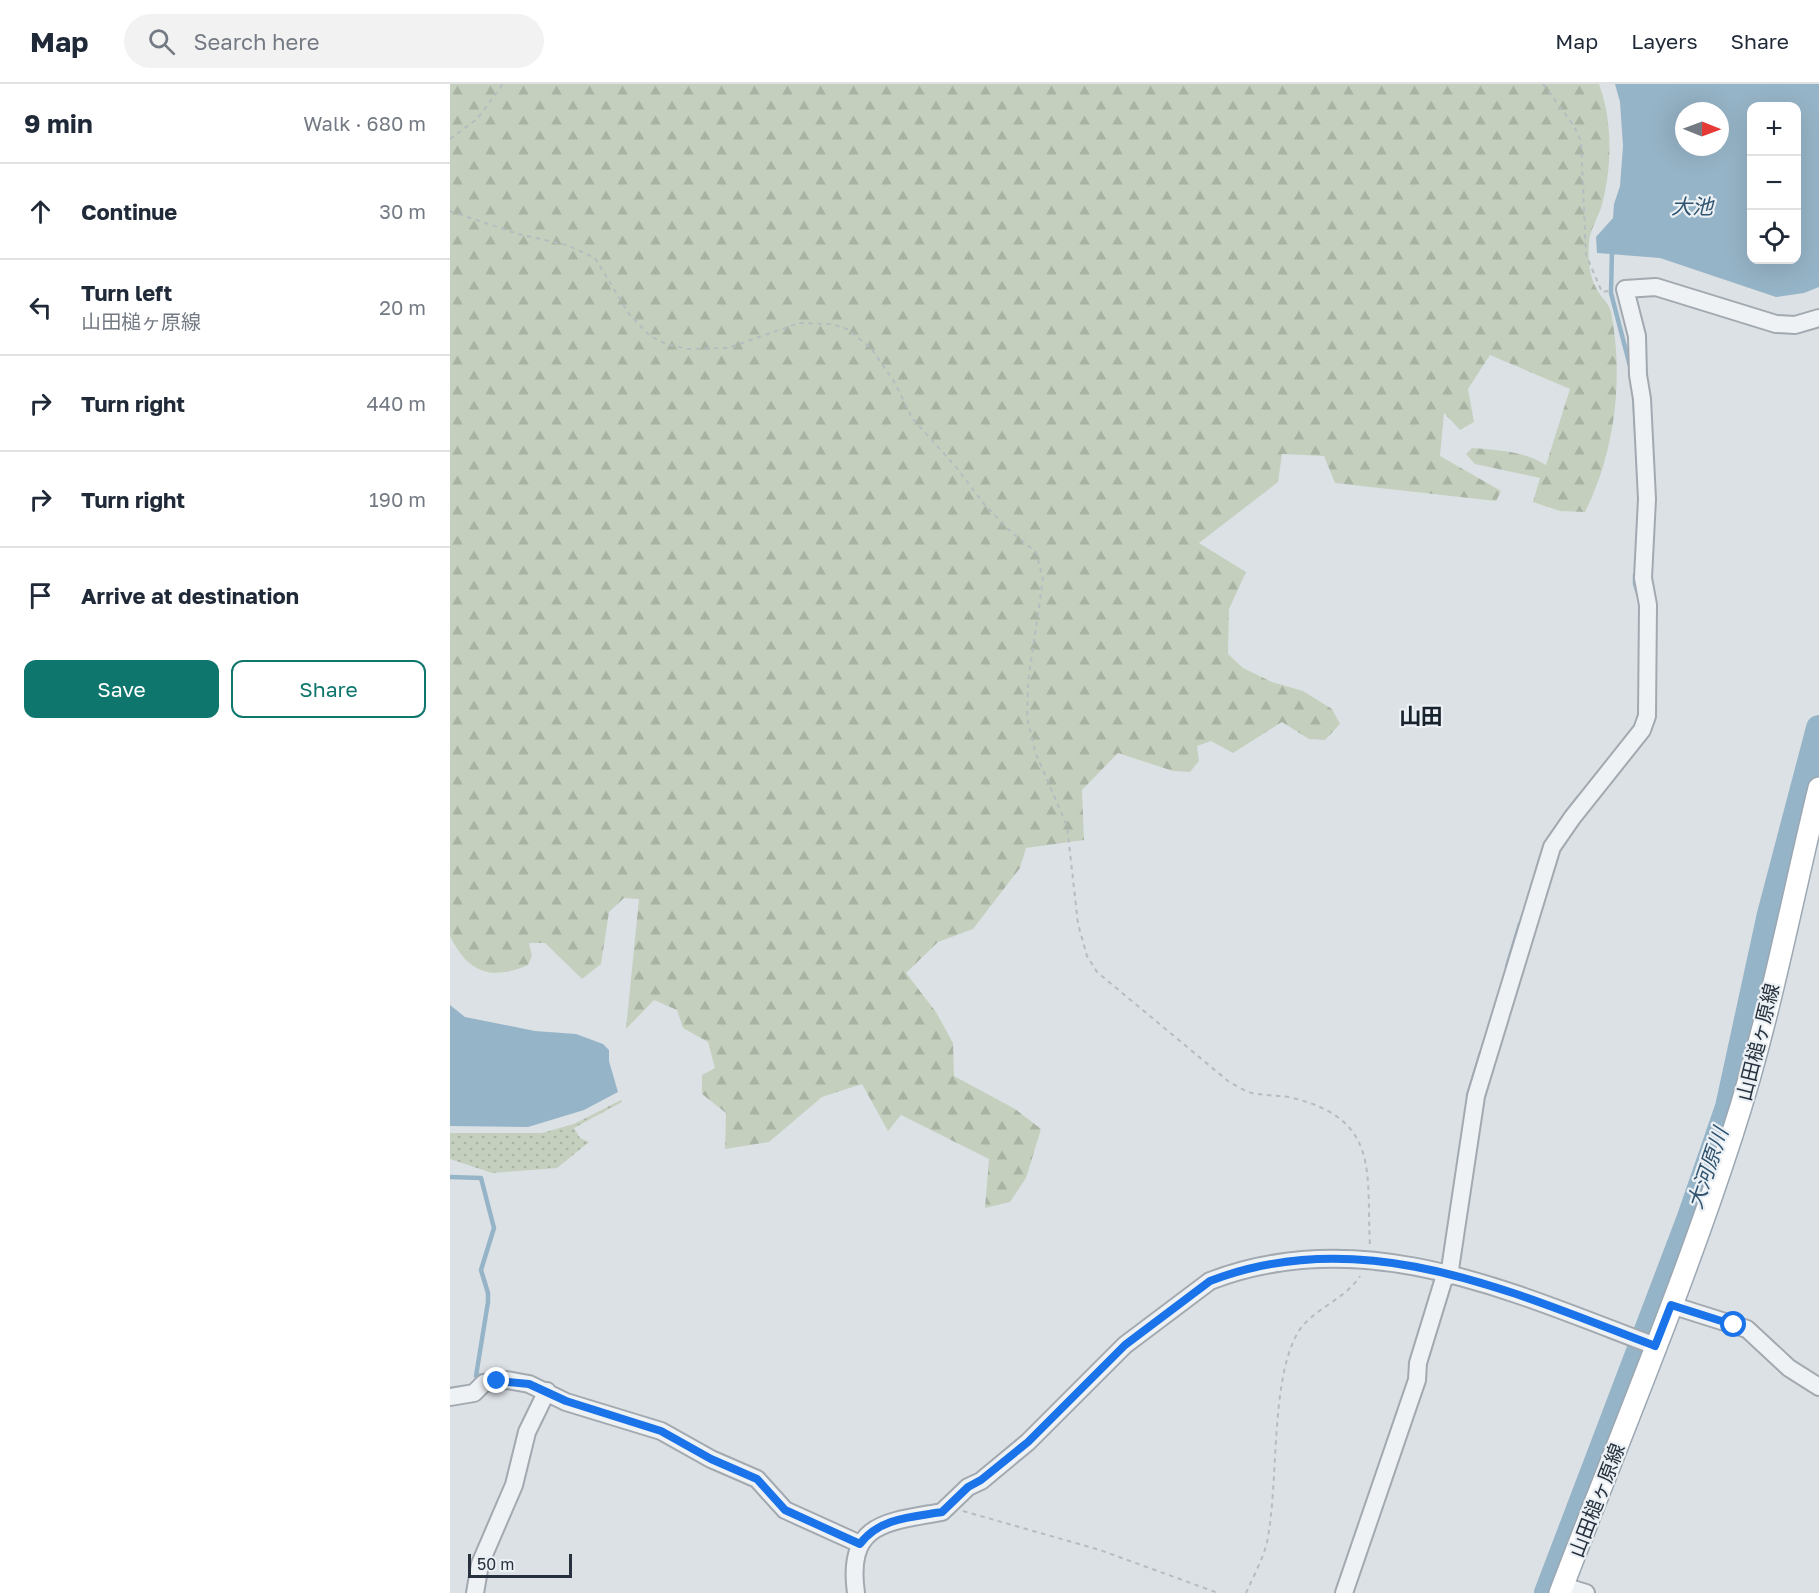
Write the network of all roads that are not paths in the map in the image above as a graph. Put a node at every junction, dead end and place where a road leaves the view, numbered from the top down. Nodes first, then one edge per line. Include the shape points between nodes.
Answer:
1 (1819, 318) edge
2 (1819, 788) edge
3 (1447, 1275) junction
4 (1671, 1305) junction
5 (1647, 1343) junction
6 (1819, 1387) edge
7 (548, 1391) junction
8 (450, 1397) edge
9 (860, 1544) junction
10 (1561, 1589) edge
11 (475, 1593) edge
12 (856, 1593) edge
13 (1344, 1593) edge
14 (1586, 1593) edge

1 - 3 street via 1795,325 1776,324 1656,287 1625,289 1637,336 1643,410 1647,716 1642,730 1552,847 1476,1096
2 - 4 main road, 山田槌ヶ原線 via 1749,1076
3 - 5 street via 1483,1281
3 - 9 street via 1371,1258 1321,1258 1279,1262 1210,1281 1125,1345 1028,1442 968,1487 949,1507 942,1512 890,1521 869,1532
3 - 13 street via 1418,1363 1417,1380
4 - 5 main road, 山田槌ヶ原線
4 - 6 street via 1747,1329 1789,1368
5 - 10 main road, 山田槌ヶ原線
7 - 8 street via 507,1380 484,1383 474,1394
7 - 9 street via 566,1401 661,1431 757,1479 785,1510
7 - 11 street via 527,1432 514,1485 480,1564
9 - 12 street
10 - 14 street

